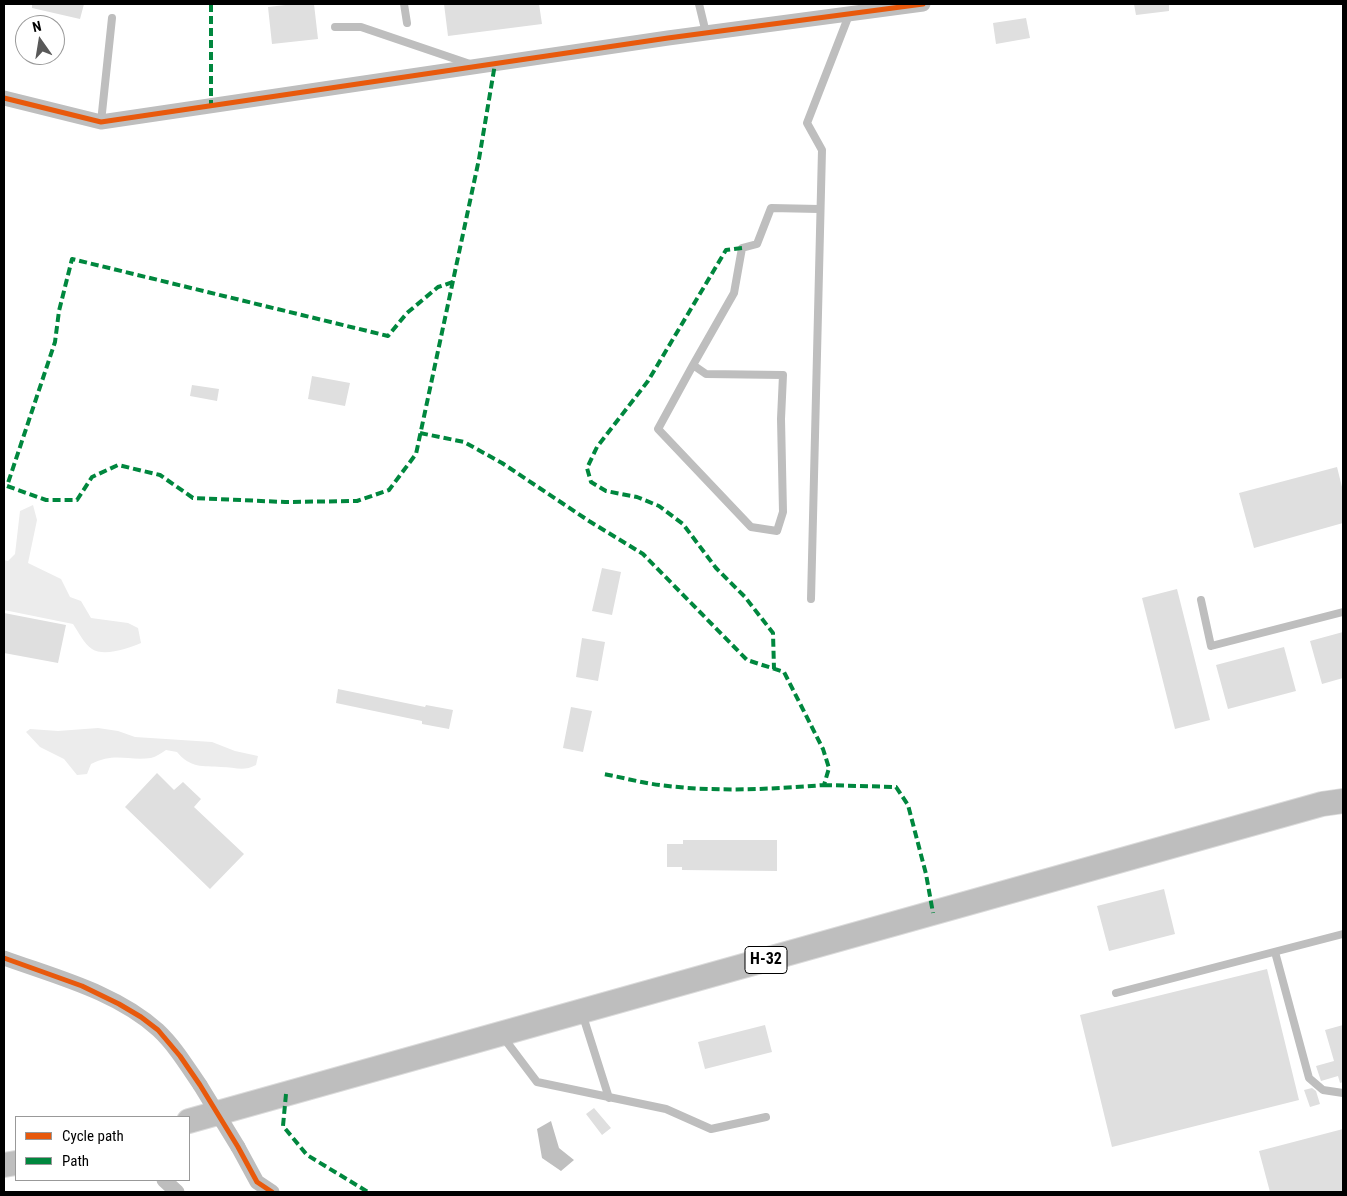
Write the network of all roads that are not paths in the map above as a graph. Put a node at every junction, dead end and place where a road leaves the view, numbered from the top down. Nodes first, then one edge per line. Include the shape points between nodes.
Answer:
1 (404, 4) edge
2 (700, 4) edge
3 (923, 4) edge
4 (849, 15) junction
5 (112, 18) dead end
6 (407, 23) dead end
7 (335, 28) dead end
8 (706, 33) junction
9 (476, 66) junction
10 (4, 98) edge
11 (101, 122) junction
12 (819, 210) junction
13 (693, 365) junction
14 (811, 599) dead end
15 (1200, 600) dead end
16 (1343, 612) edge
17 (1343, 801) edge
18 (1343, 934) edge
19 (1275, 952) junction
20 (4, 958) edge
21 (1116, 993) dead end
22 (582, 1011) junction
23 (500, 1034) junction
24 (1343, 1093) edge
25 (609, 1098) junction
26 (766, 1117) dead end
27 (190, 1121) edge
28 (165, 1181) edge
29 (177, 1192) edge
30 (272, 1192) edge

1 - 6 lane
2 - 8 lane
3 - 4 street
4 - 8 street
4 - 12 lane via 807,123 822,150
5 - 11 lane
7 - 9 lane via 361,27
8 - 9 street
9 - 11 street
10 - 11 street
12 - 13 lane via 771,208 757,244 742,248 734,293
12 - 14 lane
13 - 13 lane via 706,374 783,375 783,512 777,531 751,527 658,429
15 - 16 lane via 1211,646
17 - 22 main road, Н-32 via 1322,804
18 - 19 lane
19 - 21 lane
19 - 24 lane via 1309,1078 1322,1090
20 - 30 street, bridge via 82,986 141,1017 169,1041 200,1085 257,1182
22 - 23 main road, Н-32
22 - 25 lane
23 - 25 lane via 537,1082
23 - 27 main road, Н-32
25 - 26 lane via 666,1109 711,1129
28 - 29 street

